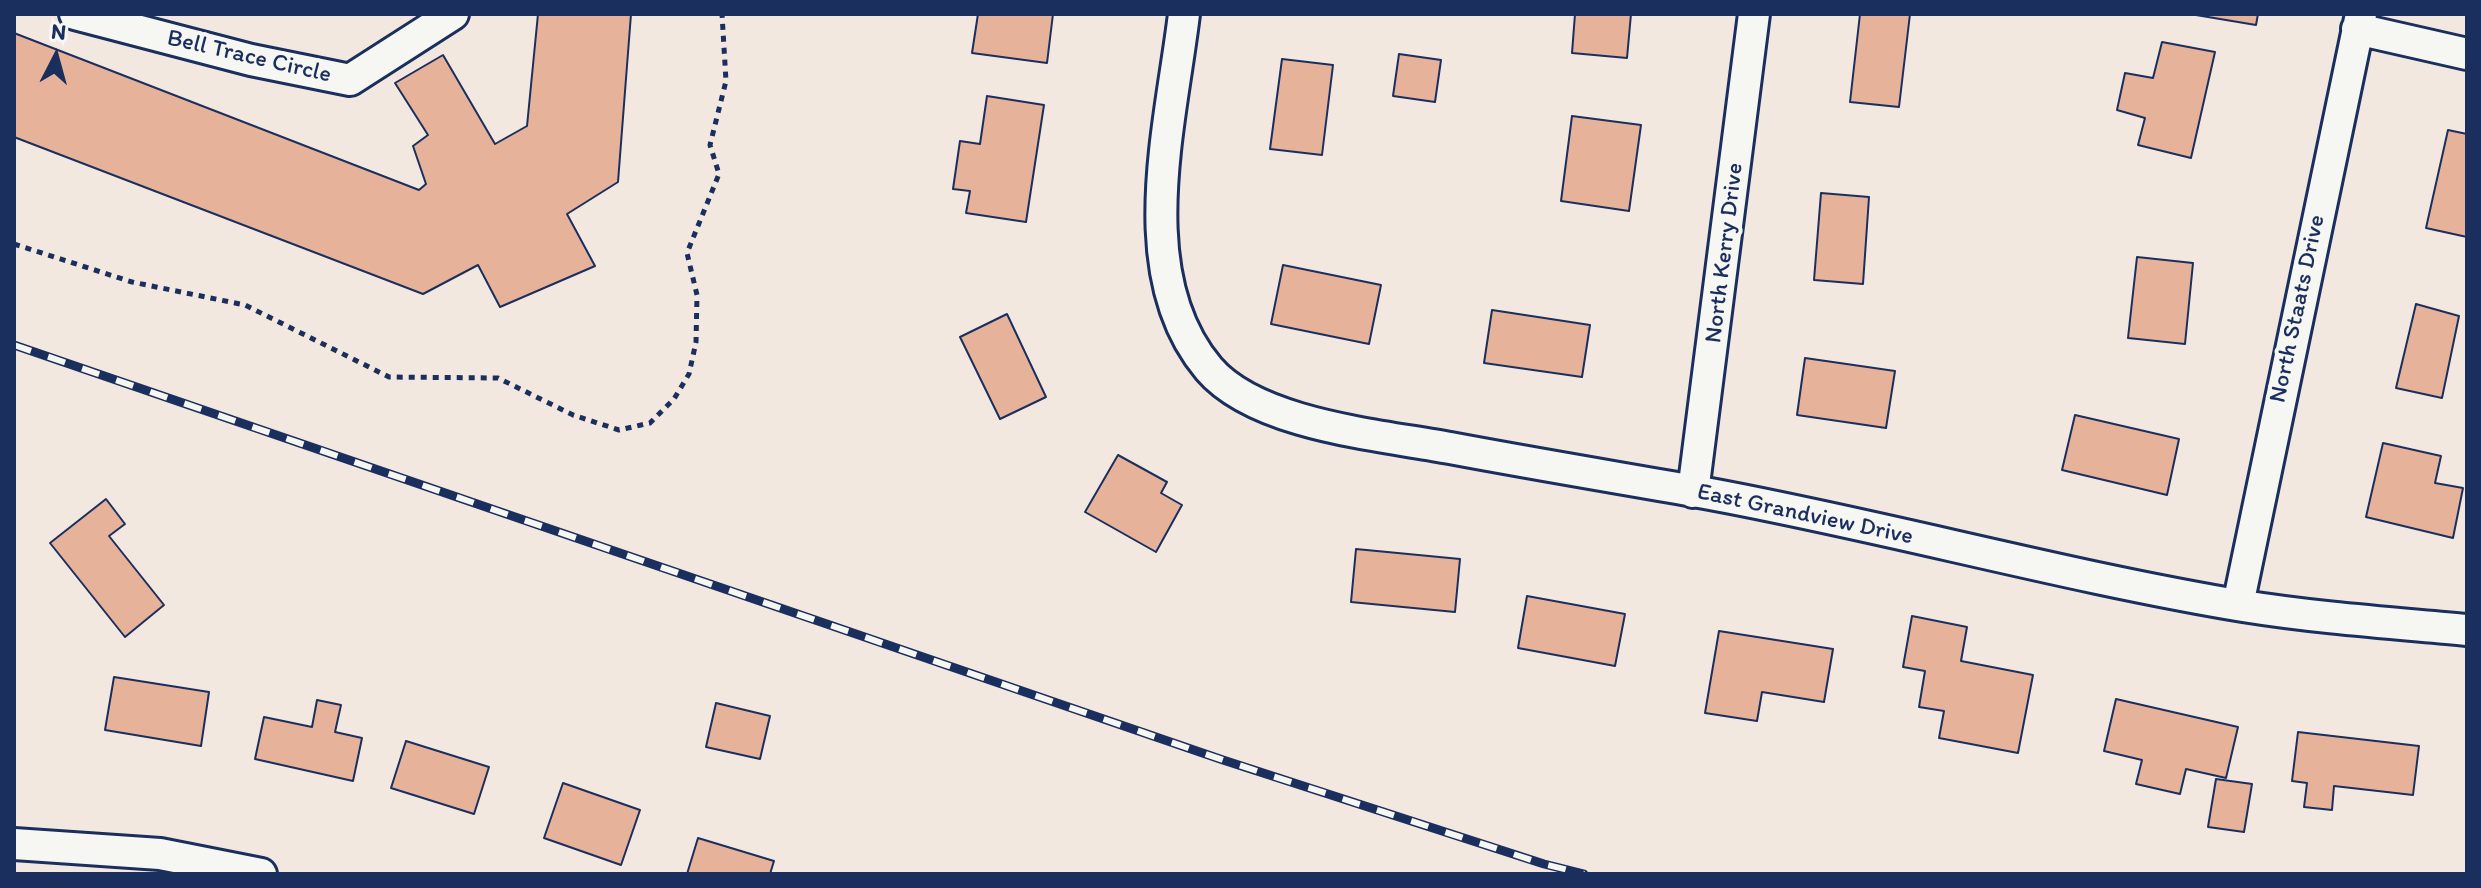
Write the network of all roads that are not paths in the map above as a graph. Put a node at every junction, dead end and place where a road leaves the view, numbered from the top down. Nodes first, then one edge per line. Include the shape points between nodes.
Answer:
1 (75, 14) edge
2 (453, 14) edge
3 (1184, 14) edge
4 (1754, 14) edge
5 (2359, 22) edge
6 (2467, 54) edge
7 (1693, 492) junction
8 (2238, 605) junction
9 (2467, 630) edge
10 (14, 844) edge
11 (261, 874) edge

1 - 2 street, Bell Trace Circle via 350,80
3 - 7 street, East Grandview Drive via 1165,163 1161,244 1182,324 1194,350 1223,383 1272,408 1326,425
4 - 7 street, North Kerry Drive
5 - 6 street
5 - 8 street, North Staats Drive
7 - 8 street, East Grandview Drive
8 - 9 street, East Grandview Drive
10 - 11 street via 131,850

